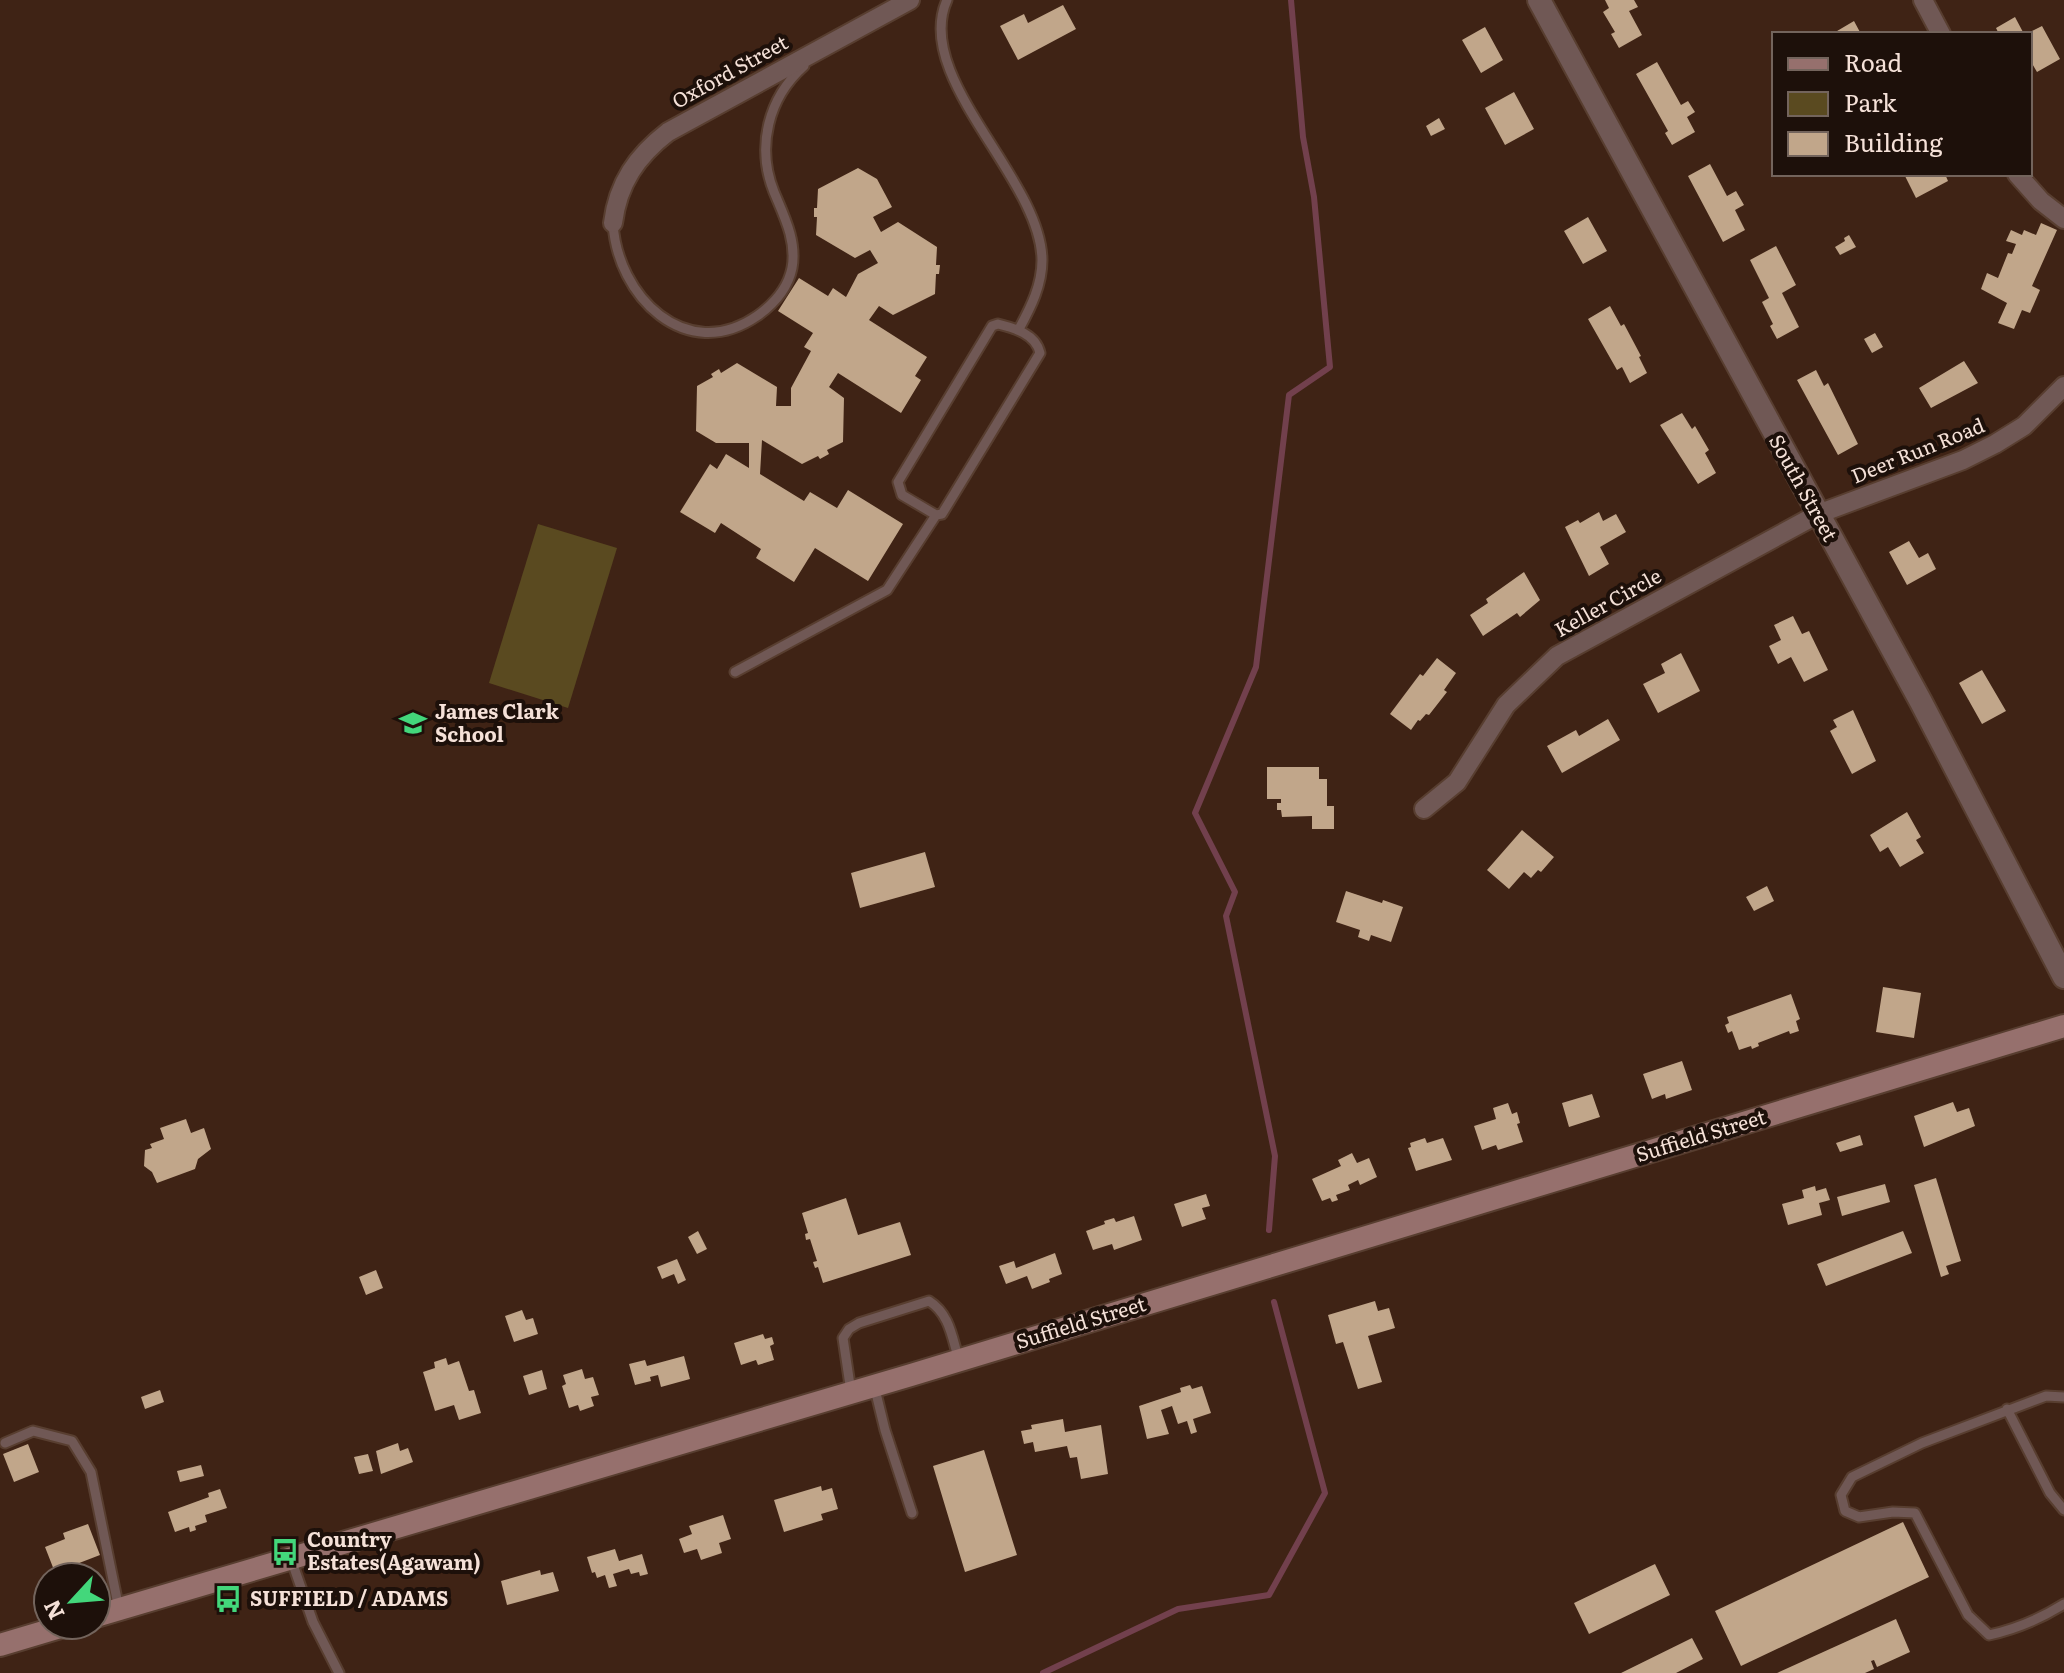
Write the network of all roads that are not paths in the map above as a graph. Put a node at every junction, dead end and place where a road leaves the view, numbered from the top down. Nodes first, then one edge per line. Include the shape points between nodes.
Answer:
1 (910, 0) edge
2 (947, 0) edge
3 (1539, 0) edge
4 (1923, 0) edge
5 (1940, 32) edge
6 (827, 44) junction
7 (2019, 176) edge
8 (2064, 219) edge
9 (613, 223) joint
10 (1019, 329) junction
11 (2064, 386) edge
12 (1818, 514) junction
13 (936, 515) junction
14 (735, 672) dead end
15 (1424, 809) dead end
16 (2064, 977) edge
17 (2064, 1026) edge
18 (959, 1360) junction
19 (874, 1385) junction
20 (851, 1392) junction
21 (2064, 1397) edge
22 (2007, 1409) junction
23 (5, 1443) dead end
24 (2064, 1510) edge
25 (912, 1513) dead end
26 (291, 1559) junction
27 (2064, 1604) edge
28 (119, 1609) junction
29 (112, 1611) edge
30 (32, 1635) edge
31 (0, 1645) edge
32 (339, 1673) edge

1 - 6 street, Oxford Street
2 - 10 lane via 940,32 945,59 1039,238 1040,283
3 - 12 street, South Street
4 - 5 street
6 - 9 street, Oxford Street via 657,141 627,176
6 - 9 lane via 780,92 769,119 769,177 789,227 793,253 786,285 765,310 725,331 703,332 668,321 648,306 627,276 617,255
7 - 8 street
10 - 13 lane via 1040,353 942,514
10 - 13 lane via 992,326 898,482 902,495
11 - 12 street, Deer Run Road via 2024,426 1988,448
12 - 15 street, Keller Circle via 1557,656 1506,705 1457,782
12 - 16 street, South Street
13 - 14 lane via 887,590
17 - 18 main road, Suffield Street
18 - 19 main road, Suffield Street
18 - 20 lane via 946,1317 929,1301 849,1329 843,1338
19 - 20 main road, Suffield Street
19 - 25 lane
20 - 26 main road, Suffield Street
21 - 22 lane via 2046,1396
22 - 24 lane
22 - 27 lane via 1852,1477 1841,1495 1845,1511 1859,1517 1915,1513 1968,1615 1989,1635 2042,1618
23 - 28 lane via 33,1431 72,1441 91,1472
26 - 28 main road, Suffield Street
26 - 32 lane via 313,1622
28 - 29 main road, Suffield Street
30 - 31 main road

